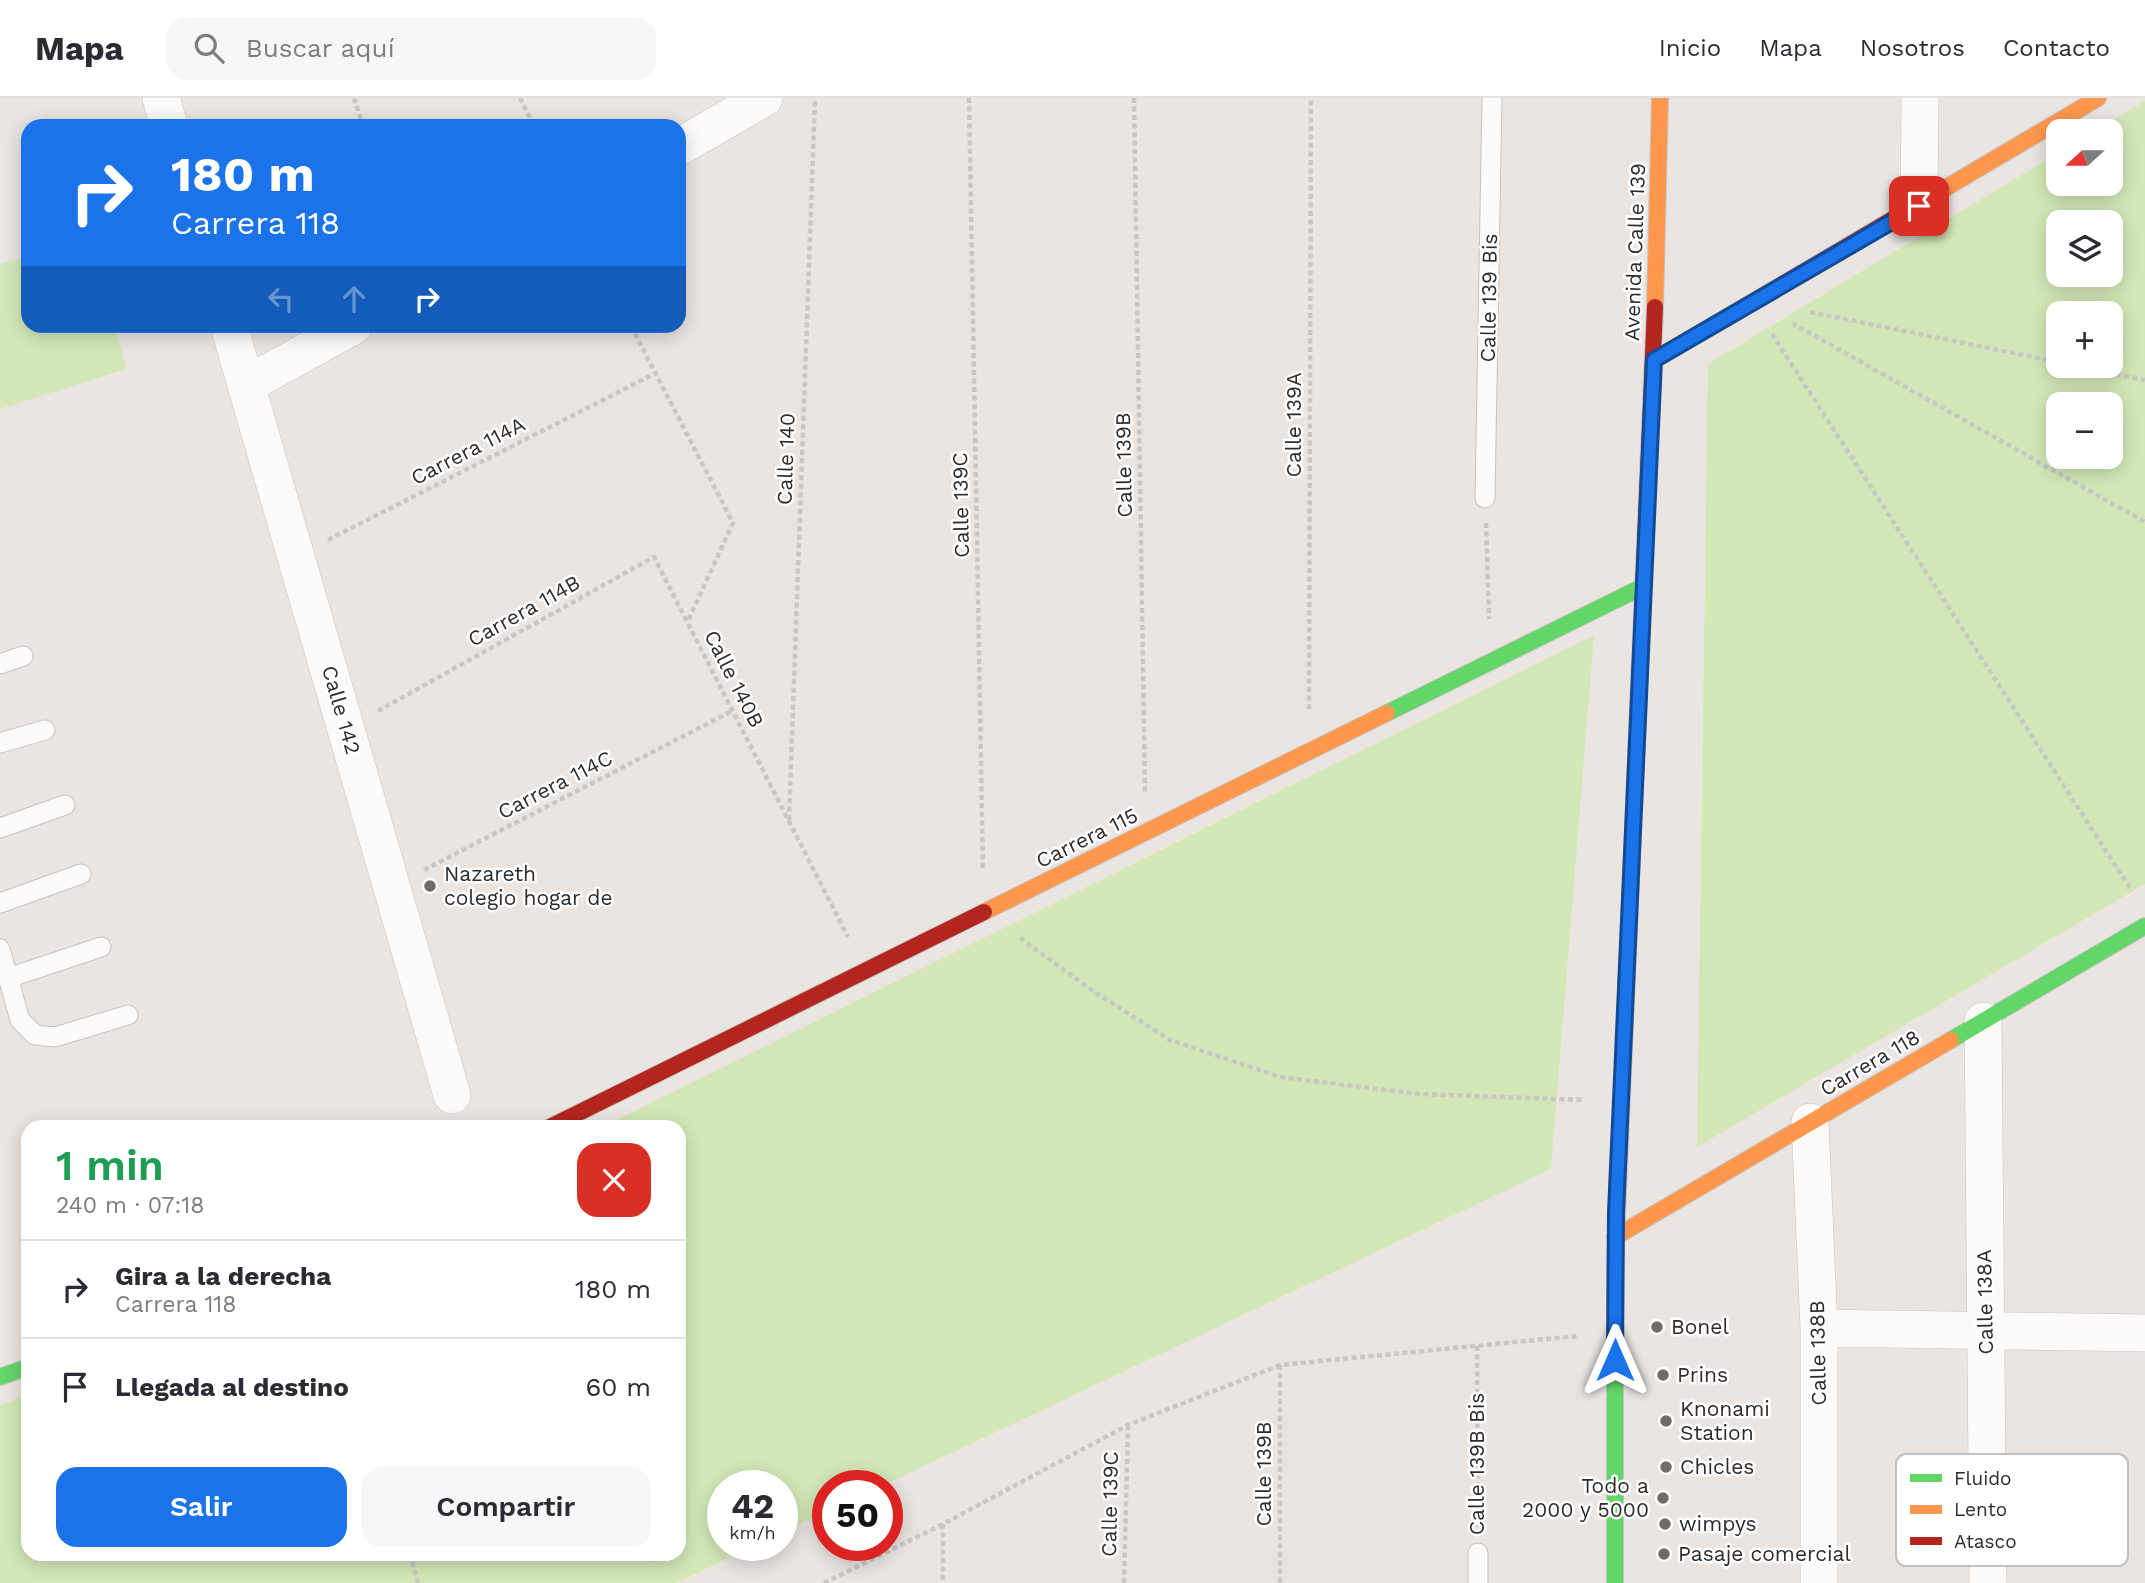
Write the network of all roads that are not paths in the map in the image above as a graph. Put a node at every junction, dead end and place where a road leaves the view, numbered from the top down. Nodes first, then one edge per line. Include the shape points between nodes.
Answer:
1 (161, 98) edge
2 (764, 98) edge
3 (1492, 98) edge
4 (1660, 98) edge
5 (1920, 98) edge
6 (2098, 98) edge
7 (167, 119) edge
8 (686, 143) edge
9 (1919, 206) junction
10 (231, 333) edge
11 (340, 333) edge
12 (1654, 360) junction
13 (246, 384) junction
14 (1485, 498) road end
15 (1644, 586) junction
16 (23, 656) dead end
17 (0, 664) edge
18 (45, 730) dead end
19 (0, 743) edge
20 (65, 805) dead end
21 (0, 828) edge
22 (81, 874) dead end
23 (0, 903) edge
24 (2145, 926) edge
25 (102, 947) dead end
26 (0, 949) edge
27 (8, 978) junction
28 (128, 1015) dead end
29 (1983, 1021) junction
30 (453, 1095) dead end
31 (564, 1120) edge
32 (1810, 1122) junction
33 (1615, 1237) junction
34 (1819, 1328) junction
35 (1986, 1330) junction
36 (2145, 1333) edge
37 (21, 1370) edge
38 (0, 1377) edge
39 (1987, 1454) edge
40 (1478, 1553) road end
41 (1478, 1583) edge
42 (1615, 1583) edge
43 (1819, 1583) edge

1 - 7 street
2 - 8 street
3 - 14 lane, Calle 139 Bis
4 - 12 street, Avenida Calle 139
5 - 9 street
6 - 9 street
9 - 12 street
10 - 13 street, Calle 142
11 - 13 street
12 - 15 street, Avenida Calle 139
13 - 30 street, Calle 142
15 - 31 street, Carrera 115
15 - 33 street, Avenida Calle 139
16 - 17 lane
18 - 19 lane
20 - 21 lane
22 - 23 lane
24 - 29 street, Carrera 118
25 - 27 lane
26 - 27 lane
27 - 28 lane via 20,1020 34,1035 55,1037
29 - 32 street, Carrera 118
29 - 35 street, Calle 138A
32 - 33 street, Carrera 118
32 - 34 street, Calle 138B
33 - 42 street, Avenida Calle 139
34 - 35 street
34 - 43 street, Calle 138B
35 - 36 street
35 - 39 street, Calle 138A
37 - 38 street
40 - 41 lane, Calle 139B Bis

